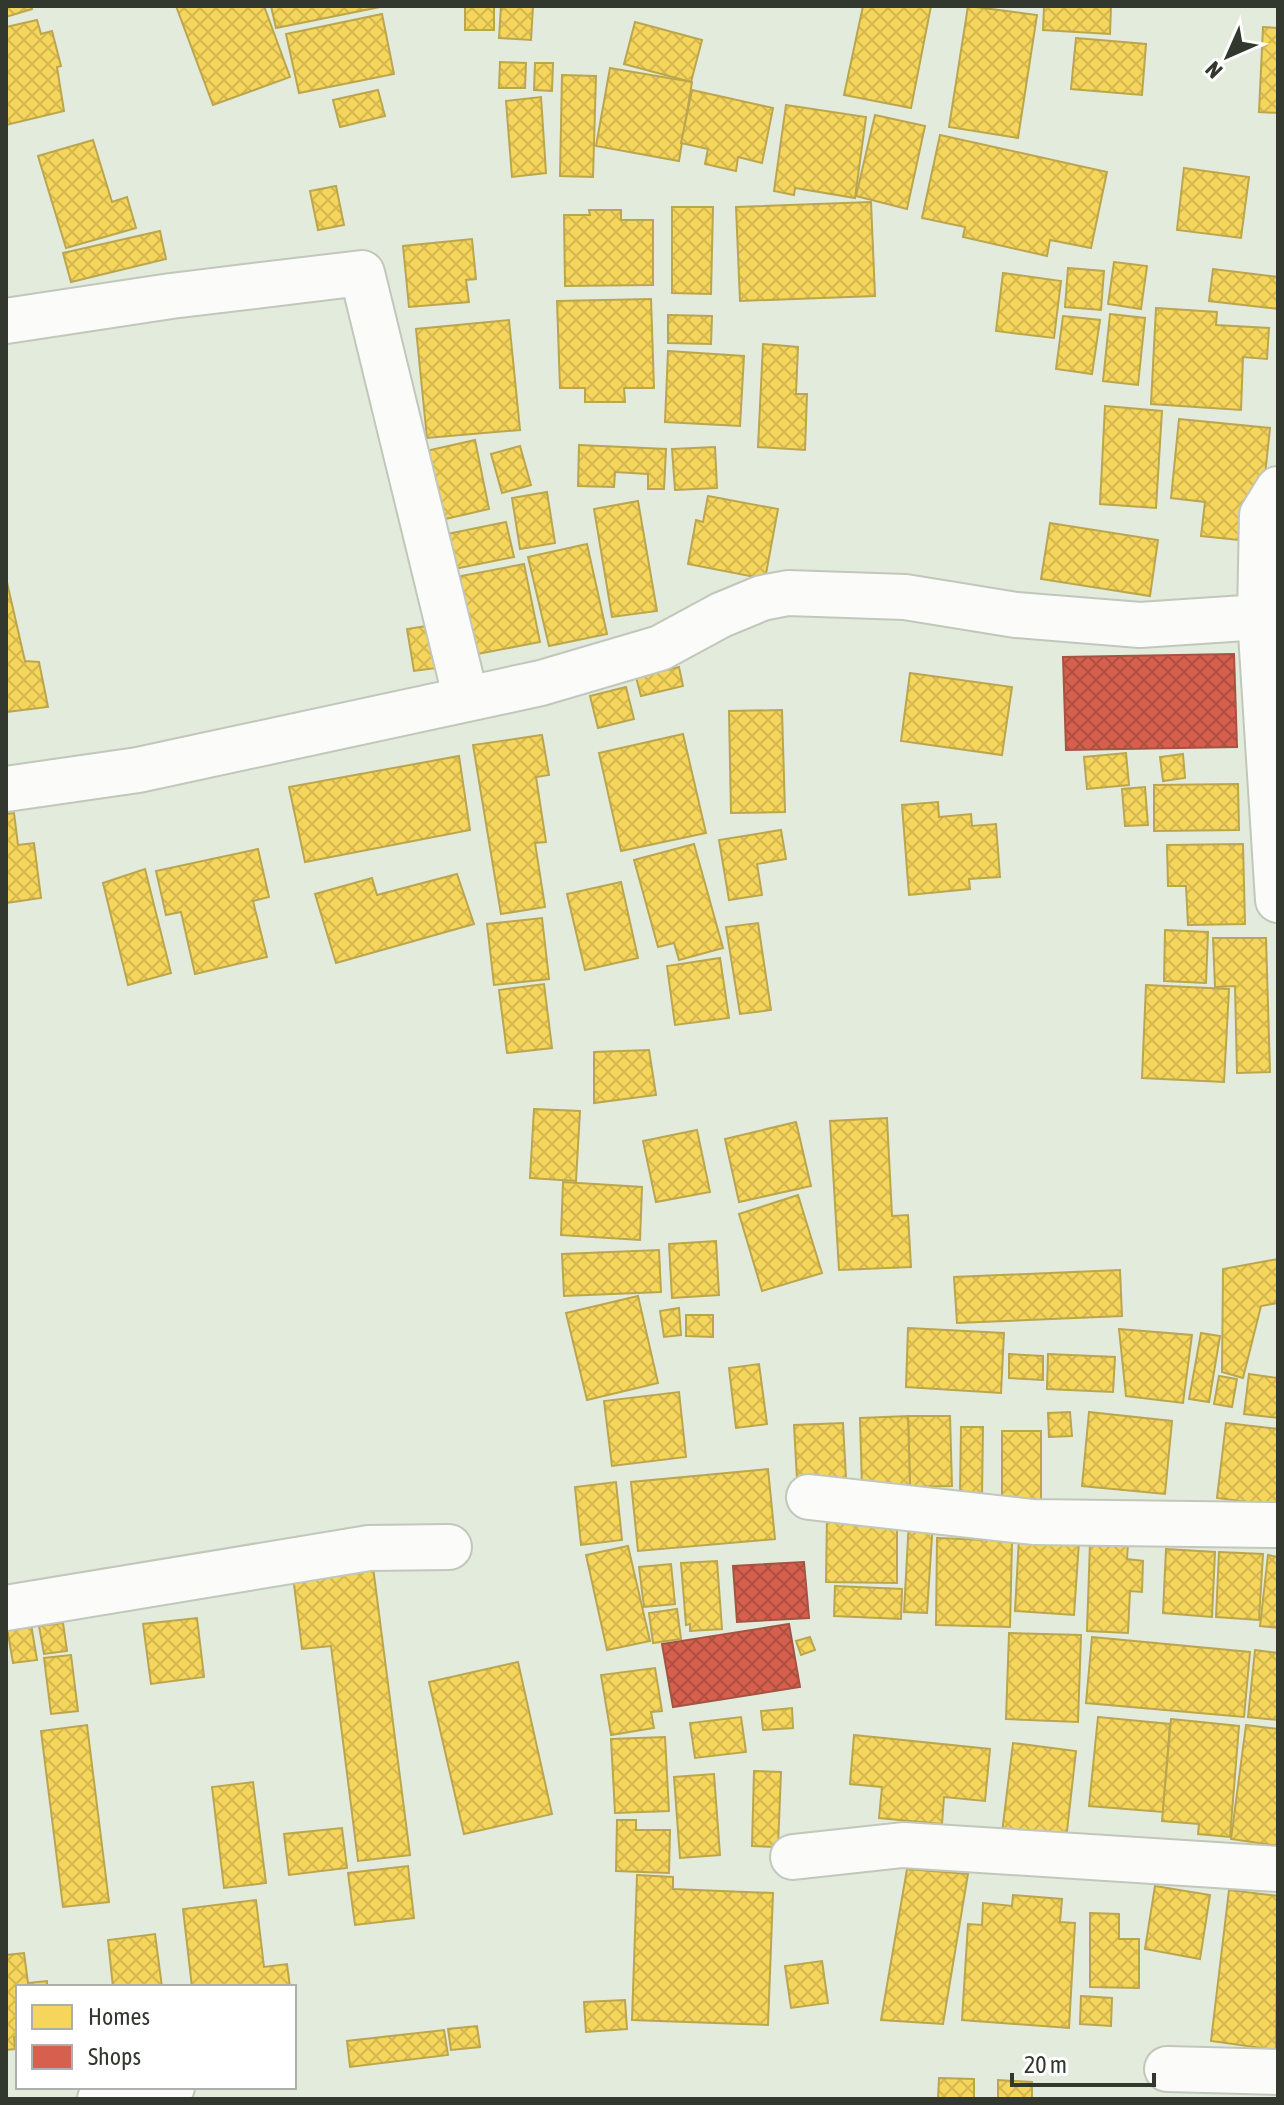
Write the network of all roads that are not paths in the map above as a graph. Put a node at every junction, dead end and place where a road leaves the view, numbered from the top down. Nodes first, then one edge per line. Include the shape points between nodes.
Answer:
1 (6, 321) edge
2 (1278, 489) edge
3 (1260, 617) junction
4 (466, 699) junction
5 (6, 789) edge
6 (1278, 900) edge
7 (809, 1497) dead end
8 (1278, 1525) edge
9 (449, 1547) dead end
10 (6, 1608) edge
11 (793, 1857) dead end
12 (1278, 1869) edge
13 (1167, 2069) dead end
14 (1278, 2072) edge
15 (160, 2089) edge
16 (100, 2099) edge

1 - 4 street via 362,273
2 - 3 street via 1262,515
3 - 4 street via 1140,625 1016,615 905,597 788,593 721,615 660,648
3 - 6 street
4 - 5 street via 138,770
7 - 8 street via 1033,1522
9 - 10 street via 369,1548
11 - 12 street via 903,1845
13 - 14 street
15 - 16 street

